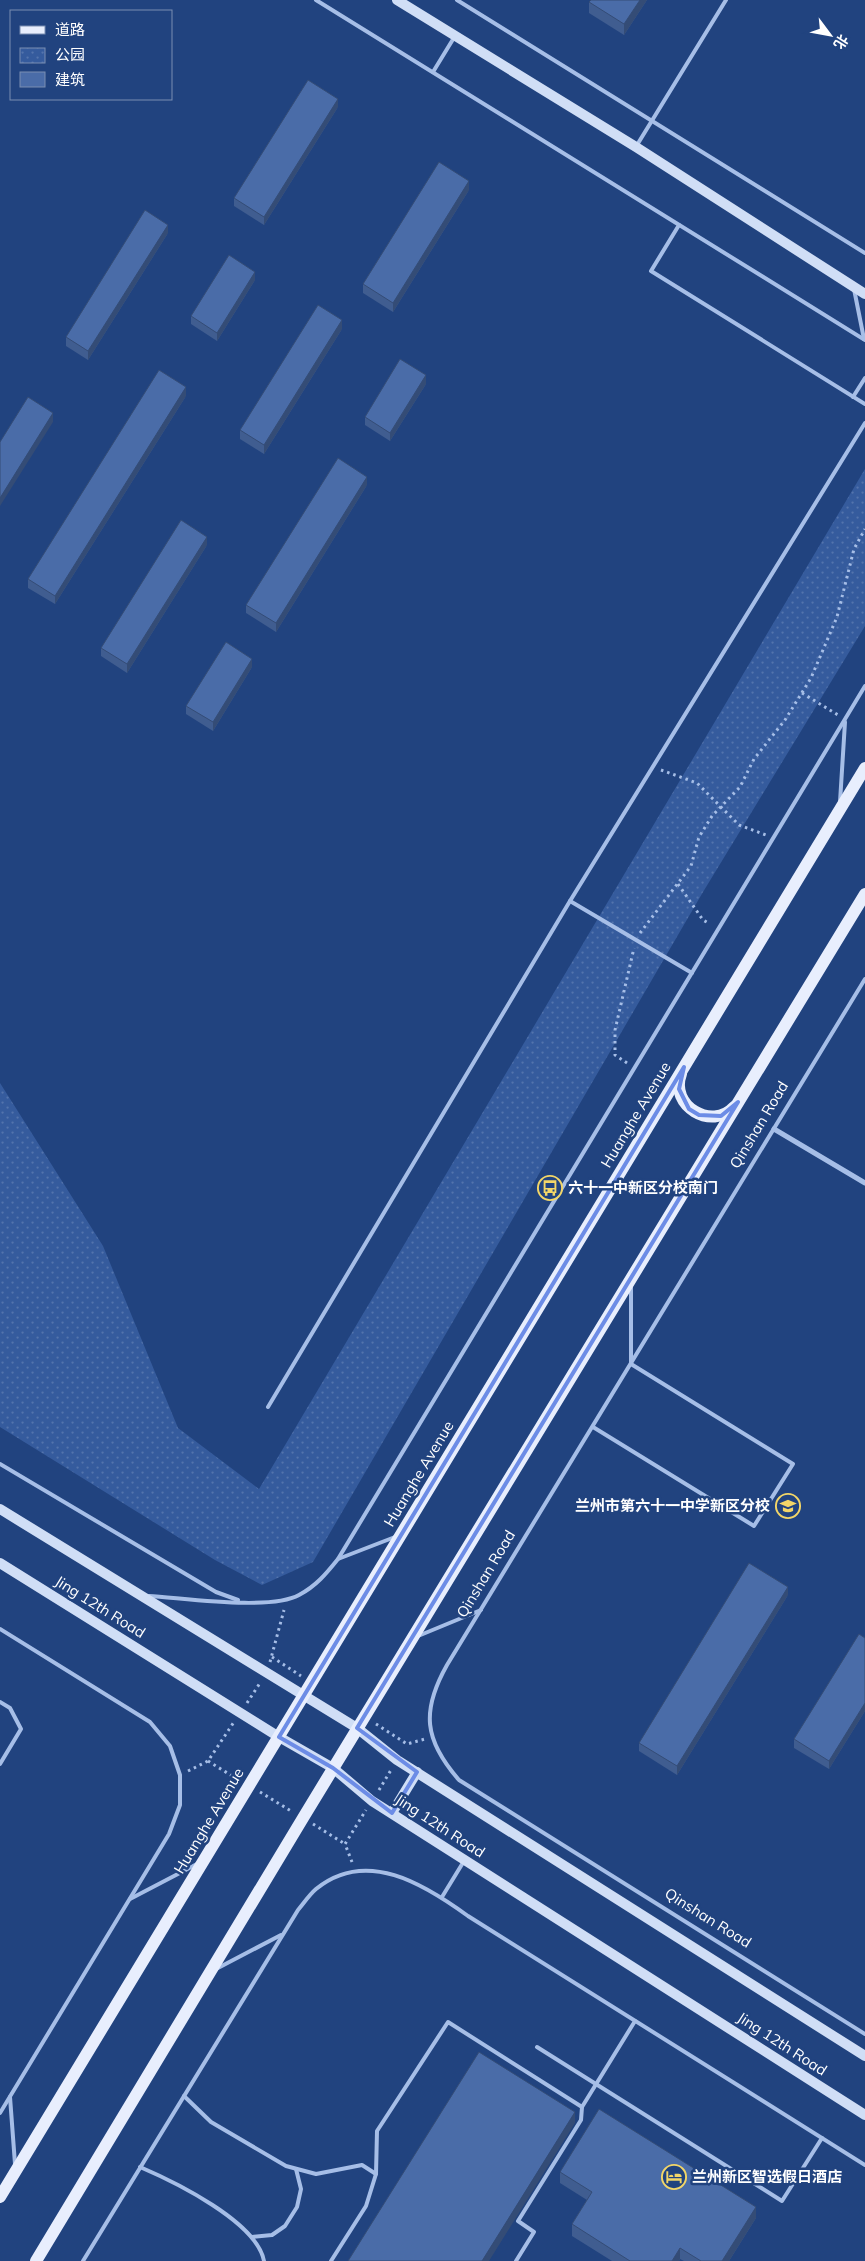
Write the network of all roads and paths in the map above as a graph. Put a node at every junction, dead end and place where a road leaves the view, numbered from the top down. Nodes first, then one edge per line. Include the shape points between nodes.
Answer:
1 (316, 0) edge
2 (397, 0) edge
3 (457, 0) edge
4 (726, 0) edge
5 (455, 36) junction
6 (432, 72) junction
7 (652, 121) junction
8 (636, 147) junction
9 (679, 226) junction
10 (865, 253) edge
11 (854, 286) junction
12 (865, 294) edge
13 (864, 339) edge
14 (865, 378) edge
15 (853, 397) junction
16 (865, 404) edge
17 (865, 423) edge
18 (865, 529) edge
19 (865, 686) edge
20 (802, 693) junction
21 (845, 719) junction
22 (652, 767) junction
23 (865, 768) edge
24 (720, 808) junction
25 (839, 811) junction
26 (773, 838) junction
27 (678, 884) junction
28 (865, 894) edge
29 (570, 900) junction
30 (719, 929) junction
31 (635, 939) junction
32 (692, 973) junction
33 (865, 979) edge
34 (684, 1067) junction
35 (635, 1068) junction
36 (738, 1102) junction
37 (774, 1129) junction
38 (865, 1183) edge
39 (631, 1278) junction
40 (631, 1364) junction
41 (268, 1407) dead end
42 (593, 1427) junction
43 (0, 1464) edge
44 (0, 1509) edge
45 (401, 1534) junction
46 (338, 1559) junction
47 (0, 1563) edge
48 (142, 1596) junction
49 (287, 1599) junction
50 (242, 1602) junction
51 (482, 1609) junction
52 (0, 1629) edge
53 (412, 1639) junction
54 (272, 1657) junction
55 (266, 1673) junction
56 (312, 1682) junction
57 (304, 1696) junction
58 (0, 1702) edge
59 (240, 1713) junction
60 (365, 1716) junction
61 (357, 1728) junction
62 (279, 1736) junction
63 (432, 1738) junction
64 (208, 1761) junction
65 (0, 1764) edge
66 (333, 1768) junction
67 (417, 1772) junction
68 (180, 1775) junction
69 (249, 1786) junction
70 (392, 1813) junction
71 (303, 1818) junction
72 (346, 1844) dead end
73 (465, 1860) junction
74 (204, 1861) junction
75 (442, 1897) junction
76 (129, 1900) junction
77 (283, 1934) junction
78 (210, 1972) junction
79 (635, 2021) junction
80 (865, 2034) edge
81 (538, 2046) dead end
82 (865, 2056) edge
83 (596, 2084) junction
84 (184, 2096) junction
85 (10, 2097) junction
86 (582, 2107) junction
87 (0, 2113) edge
88 (865, 2115) edge
89 (822, 2138) junction
90 (865, 2165) edge
91 (140, 2167) junction
92 (296, 2169) junction
93 (15, 2172) junction
94 (376, 2174) junction
95 (0, 2197) edge
96 (252, 2238) junction
97 (36, 2261) edge
98 (82, 2261) edge
99 (264, 2261) edge
100 (331, 2261) edge
101 (516, 2261) edge

1 - 6 lane
2 - 5 street
3 - 7 lane
4 - 7 lane
5 - 6 lane
5 - 8 street
6 - 9 lane
7 - 8 lane
7 - 10 lane
8 - 11 street
9 - 13 lane
9 - 15 lane via 651,271
11 - 12 street
11 - 13 lane
14 - 15 lane
15 - 16 lane
17 - 22 lane
18 - 20 path via 854,550 836,617
19 - 21 lane
20 - 21 path
20 - 24 path via 754,759 740,787
21 - 25 lane
21 - 26 lane
22 - 24 path via 697,783
22 - 29 lane
23 - 25 main road, Huanghe Avenue
24 - 26 path via 739,825
24 - 27 path via 699,837 691,866
25 - 34 main road, Huanghe Avenue
26 - 30 lane
27 - 30 path via 704,920
27 - 31 path
28 - 36 main road
29 - 31 lane
29 - 41 lane
30 - 32 lane
31 - 32 lane
31 - 35 path via 615,1030 615,1055
32 - 35 lane
33 - 37 lane, Qinshan Road
34 - 36 main road via 679,1089 689,1109 699,1115 721,1116
34 - 45 main road, Huanghe Avenue
35 - 46 lane
36 - 39 main road
37 - 38 street
37 - 40 lane, Qinshan Road
39 - 40 lane
39 - 53 main road
40 - 42 lane, Qinshan Road
40 - 42 lane via 793,1464 754,1526
42 - 51 lane, Qinshan Road
43 - 50 lane via 216,1592
44 - 48 street
45 - 46 lane
45 - 56 main road, Huanghe Avenue
46 - 49 lane via 321,1581
47 - 59 street, Jing 12th Road
48 - 50 lane
48 - 55 street
49 - 50 lane via 270,1604
49 - 54 path
51 - 53 lane
51 - 63 lane, Qinshan Road via 435,1688 429,1712
52 - 68 lane via 150,1722 170,1746
53 - 60 main road
54 - 55 path
54 - 56 path
55 - 57 street
55 - 59 path
56 - 57 main road, Huanghe Avenue
57 - 61 street
57 - 62 main road, Huanghe Avenue
58 - 65 lane via 10,1708 21,1729
59 - 62 street, Jing 12th Road
59 - 64 path
60 - 61 main road
60 - 63 path via 407,1744
61 - 66 main road
61 - 67 street
62 - 66 street, Jing 12th Road
62 - 69 main road, Huanghe Avenue
63 - 80 lane, Qinshan Road via 442,1761 459,1780
64 - 68 path
64 - 69 path
66 - 70 street, Jing 12th Road via 372,1801
66 - 71 main road
67 - 70 street
67 - 82 street
68 - 76 lane via 180,1805 169,1834
69 - 71 path
69 - 74 main road, Huanghe Avenue
70 - 73 street, Jing 12th Road
71 - 72 path
71 - 78 main road
73 - 75 lane
73 - 88 street, Jing 12th Road
74 - 76 lane
74 - 93 main road, Huanghe Avenue
75 - 77 lane via 393,1873 366,1870 340,1875 316,1889
75 - 79 lane
76 - 85 lane
77 - 78 lane
77 - 84 lane
78 - 97 main road
79 - 83 lane
79 - 89 lane
81 - 83 lane
83 - 86 lane
83 - 89 lane via 782,2201
84 - 91 lane
84 - 92 lane via 211,2122
85 - 87 lane
85 - 93 lane
86 - 94 lane via 448,2022 377,2131
86 - 101 lane via 581,2120 518,2222 534,2232
89 - 90 lane
91 - 96 lane via 174,2182 243,2226
91 - 98 lane
92 - 94 lane via 316,2174 362,2165
92 - 96 lane via 301,2189 297,2207 285,2226 272,2235
93 - 95 main road, Huanghe Avenue
94 - 100 lane via 366,2206
96 - 99 lane via 263,2252

